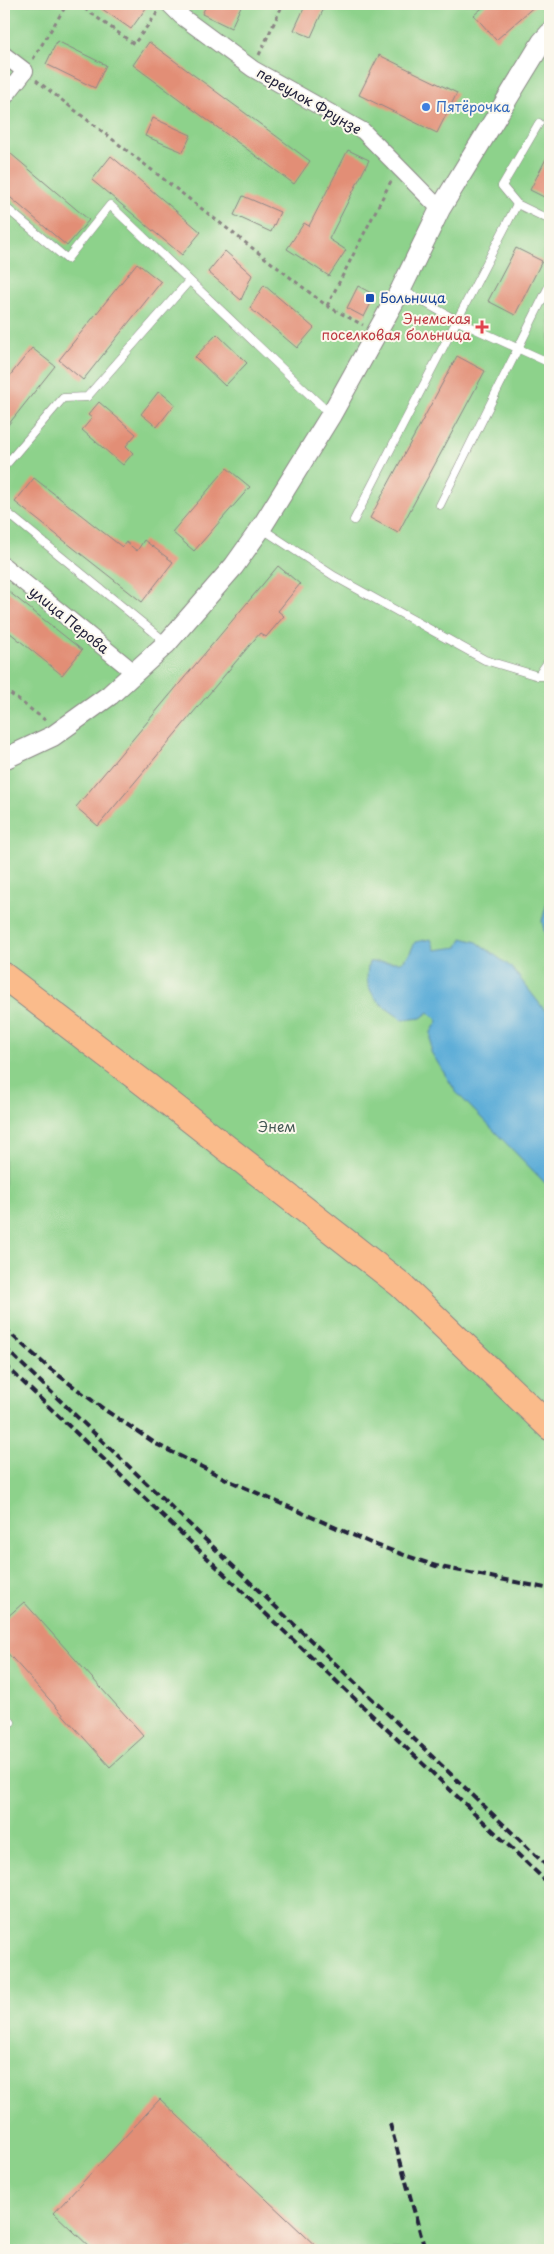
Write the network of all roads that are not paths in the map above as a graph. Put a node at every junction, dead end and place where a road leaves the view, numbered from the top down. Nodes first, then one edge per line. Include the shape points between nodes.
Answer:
1 (164, 7) edge
2 (184, 10) edge
3 (550, 33) edge
4 (4, 55) edge
5 (4, 98) edge
6 (539, 122) dead end
7 (517, 204) junction
8 (4, 206) edge
9 (440, 209) junction
10 (550, 220) edge
11 (189, 281) junction
12 (550, 284) edge
13 (400, 289) junction
14 (458, 320) junction
15 (518, 349) junction
16 (550, 363) edge
17 (331, 415) junction
18 (4, 467) edge
19 (440, 505) dead end
20 (4, 510) edge
21 (354, 520) dead end
22 (261, 528) junction
23 (4, 566) edge
24 (167, 643) junction
25 (550, 659) edge
26 (135, 674) junction
27 (538, 676) junction
28 (550, 676) edge
29 (4, 759) edge
30 (4, 976) edge
31 (550, 1427) edge

1 - 2 street, переулок Фрунзе
2 - 9 street, переулок Фрунзе via 253,69 363,131
3 - 9 street
4 - 5 street via 25,71
6 - 7 lane via 502,186
7 - 10 lane
7 - 14 lane
8 - 11 lane via 67,259 110,205
9 - 13 street
11 - 17 lane
11 - 18 lane via 87,397 63,398
12 - 15 lane
13 - 14 lane
13 - 17 street
14 - 15 lane
14 - 21 lane
15 - 16 lane
15 - 19 lane
17 - 22 street
20 - 24 lane
22 - 24 street via 234,566
22 - 27 lane via 334,576 485,660
23 - 26 street, улица Перова
24 - 26 street
25 - 27 lane
26 - 29 street via 59,731
27 - 28 lane
30 - 31 highway via 401,1285

